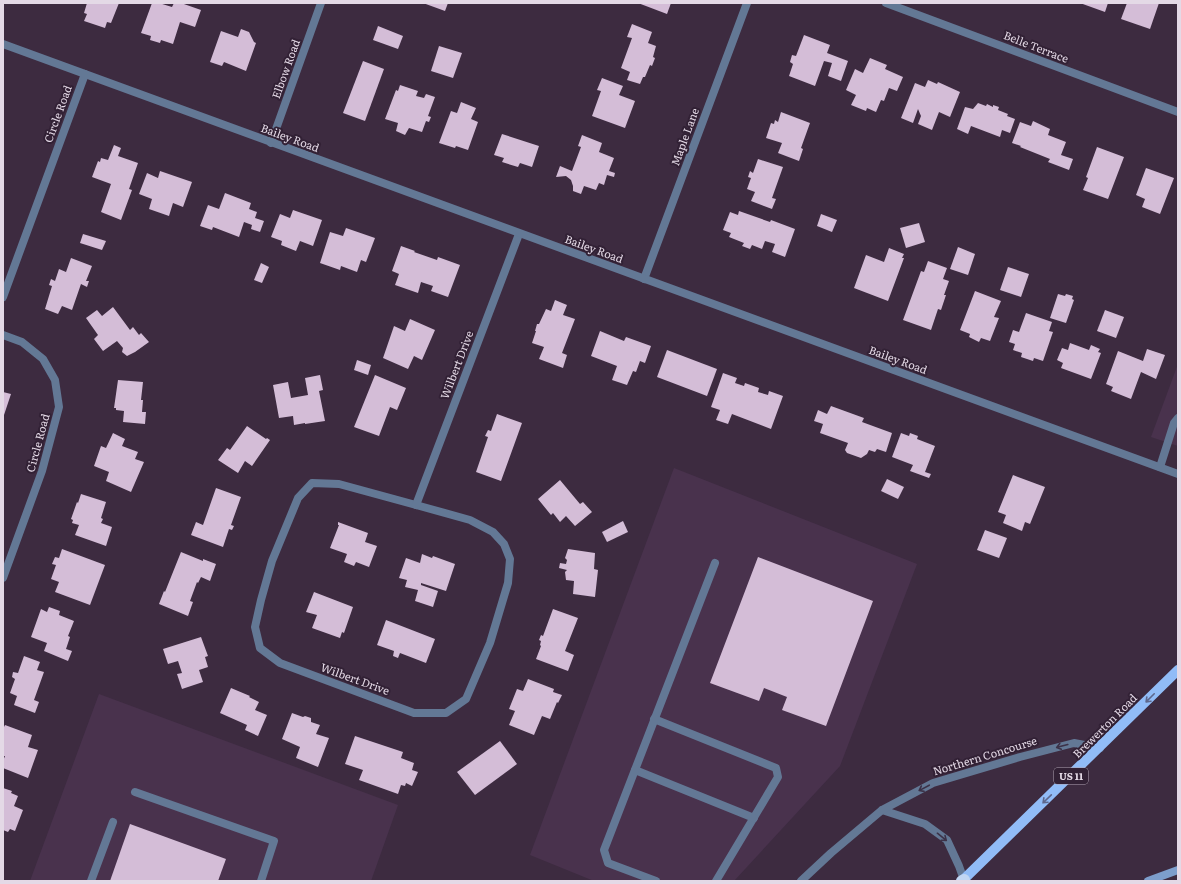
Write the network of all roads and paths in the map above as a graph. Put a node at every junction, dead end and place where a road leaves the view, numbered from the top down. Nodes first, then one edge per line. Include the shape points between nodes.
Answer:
1 (321, 3) edge
2 (747, 3) edge
3 (886, 3) edge
4 (3, 44) edge
5 (85, 74) junction
6 (1178, 112) edge
7 (271, 143) junction
8 (519, 234) junction
9 (644, 279) junction
10 (3, 297) edge
11 (3, 335) edge
12 (1178, 418) edge
13 (1160, 468) junction
14 (1178, 474) edge
15 (416, 505) junction
16 (715, 563) dead end
17 (3, 578) edge
18 (1178, 670) edge
19 (654, 719) junction
20 (1100, 748) junction
21 (635, 770) junction
22 (136, 792) dead end
23 (882, 810) junction
24 (754, 818) junction
25 (113, 822) dead end
26 (1178, 870) edge
27 (91, 881) edge
28 (261, 881) edge
29 (656, 881) edge
30 (716, 881) edge
31 (801, 881) edge
32 (963, 881) edge
33 (1148, 881) edge

1 - 7 street, Elbow Road
2 - 9 street, Maple Lane
3 - 6 street, Belle Terrace
4 - 5 street, Bailey Road
5 - 7 street, Bailey Road
5 - 10 street, Circle Road
7 - 8 street, Bailey Road
8 - 9 street, Bailey Road
8 - 15 street, Wilbert Drive
9 - 13 street, Bailey Road
11 - 17 street, Circle Road via 22,342 43,359 55,380 59,407 42,471
12 - 13 street via 1174,422
13 - 14 street, Bailey Road
15 - 15 street, Wilbert Drive via 470,520 494,532 504,544 510,559 508,583 490,643 466,699 446,713 414,713 280,663 260,648 256,627 272,562 298,498 312,483 339,484
16 - 19 street
18 -> 20 main road, Brewerton Road / US 11
19 - 21 street
19 - 24 street via 776,768 778,777
20 -> 23 street, Northern Concourse via 1074,743 1020,757 933,783
20 -> 32 main road, Brewerton Road / US 11
21 - 24 street
21 - 29 street via 604,850 608,863
22 - 28 street via 274,841
23 - 31 street, Northern Concourse
23 -> 32 street via 925,824 947,840
24 - 30 street
25 - 27 street
26 - 33 main road

